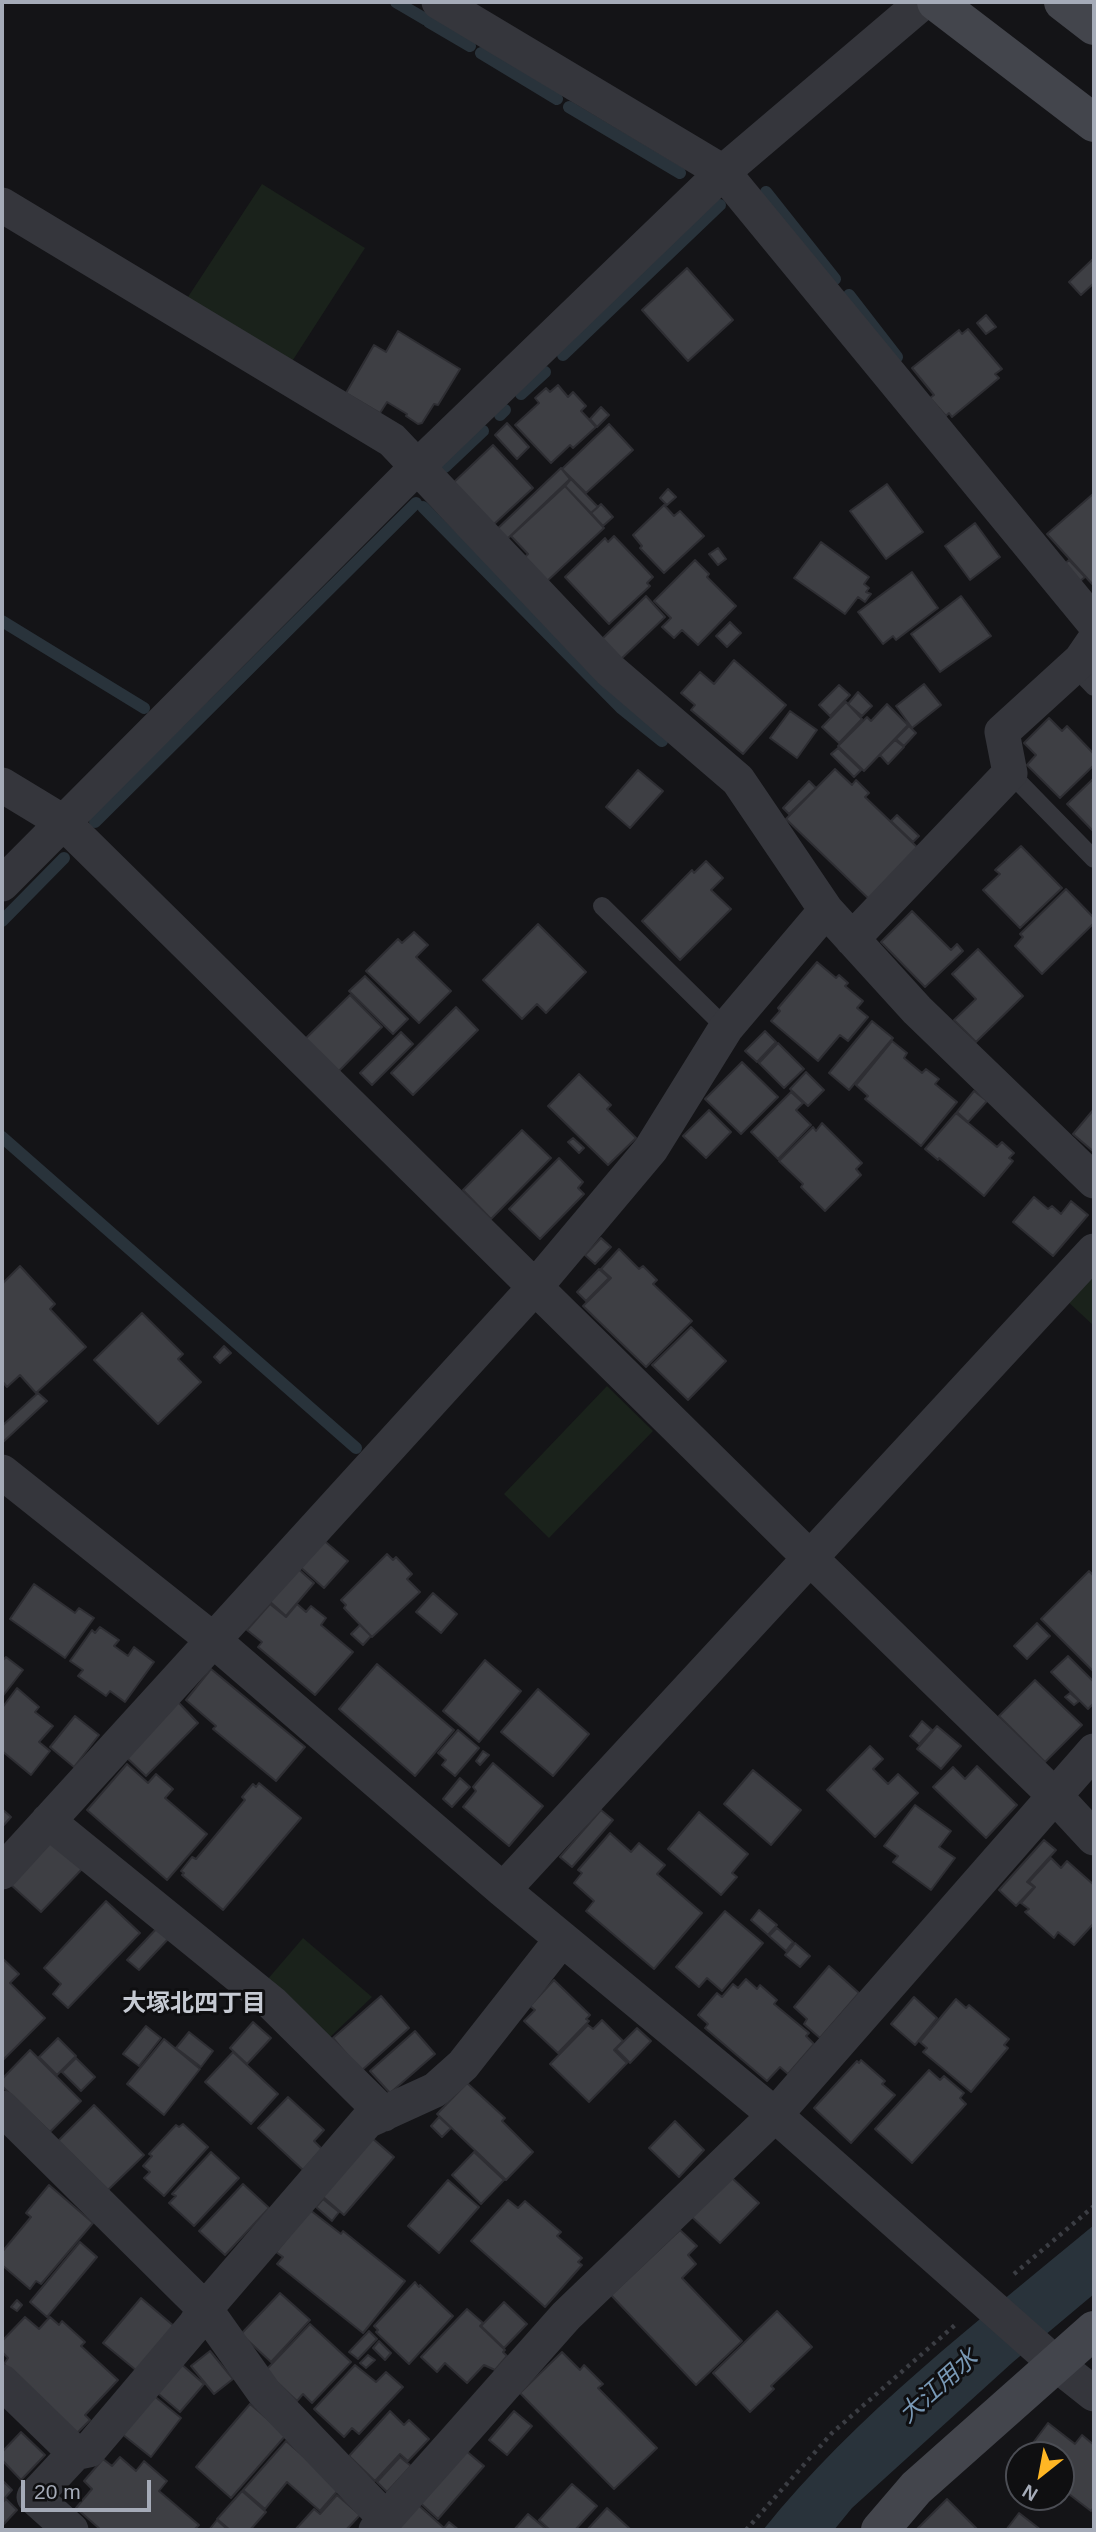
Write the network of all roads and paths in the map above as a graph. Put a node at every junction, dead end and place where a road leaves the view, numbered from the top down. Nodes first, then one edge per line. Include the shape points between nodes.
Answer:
1 (439, 2) edge
2 (923, 2) edge
3 (936, 2) edge
4 (1063, 2) edge
5 (1094, 26) edge
6 (1094, 123) edge
7 (723, 172) junction
8 (2, 205) edge
9 (417, 467) junction
10 (1094, 623) edge
11 (1087, 665) edge
12 (1010, 773) junction
13 (2, 785) edge
14 (63, 822) junction
15 (1094, 859) edge
16 (2, 884) edge
17 (603, 906) dead end
18 (826, 910) junction
19 (852, 939) junction
20 (726, 1028) junction
21 (1094, 1181) edge
22 (1094, 1251) edge
23 (535, 1287) junction
24 (2, 1472) edge
25 (811, 1559) junction
26 (212, 1639) junction
27 (1094, 1751) edge
28 (1055, 1796) junction
29 (48, 1821) junction
30 (1094, 1838) edge
31 (2, 1872) edge
32 (503, 1890) junction
33 (562, 1939) junction
34 (2, 2108) edge
35 (384, 2114) junction
36 (775, 2115) junction
37 (1094, 2206) edge
38 (986, 2302) junction
39 (205, 2309) junction
40 (1094, 2330) edge
41 (1046, 2355) junction
42 (2, 2382) edge
43 (1094, 2394) edge
44 (75, 2453) junction
45 (381, 2525) edge
46 (71, 2530) edge
47 (746, 2530) edge
48 (880, 2530) edge

1 - 7 street
2 - 7 street
3 - 6 street
4 - 5 street
7 - 9 street
7 - 10 street
8 - 9 street via 392,440
9 - 14 street
9 - 18 street via 610,670 738,780
11 - 12 street via 1002,732
12 - 15 lane
12 - 19 street
13 - 14 street
14 - 16 street
14 - 23 street
17 - 20 lane
18 - 19 street
18 - 20 street
19 - 21 street via 917,1010
20 - 23 street via 651,1149
22 - 25 street
23 - 25 street
23 - 26 street
24 - 26 street
25 - 28 street
25 - 32 street
26 - 29 street
26 - 32 street
27 - 28 street
28 - 30 street
28 - 36 street
29 - 31 street
29 - 35 street via 272,2003
32 - 33 street
33 - 35 street via 463,2065 435,2090
33 - 36 street
34 - 39 street
35 - 39 street via 368,2121
36 - 38 street
36 - 45 street via 566,2316
37 - 38 path
38 - 41 street
38 - 47 path via 832,2433
39 - 44 street via 89,2450
39 - 45 street via 264,2392
40 - 41 street
41 - 43 street
41 - 48 street
42 - 44 street
44 - 46 street via 34,2497

